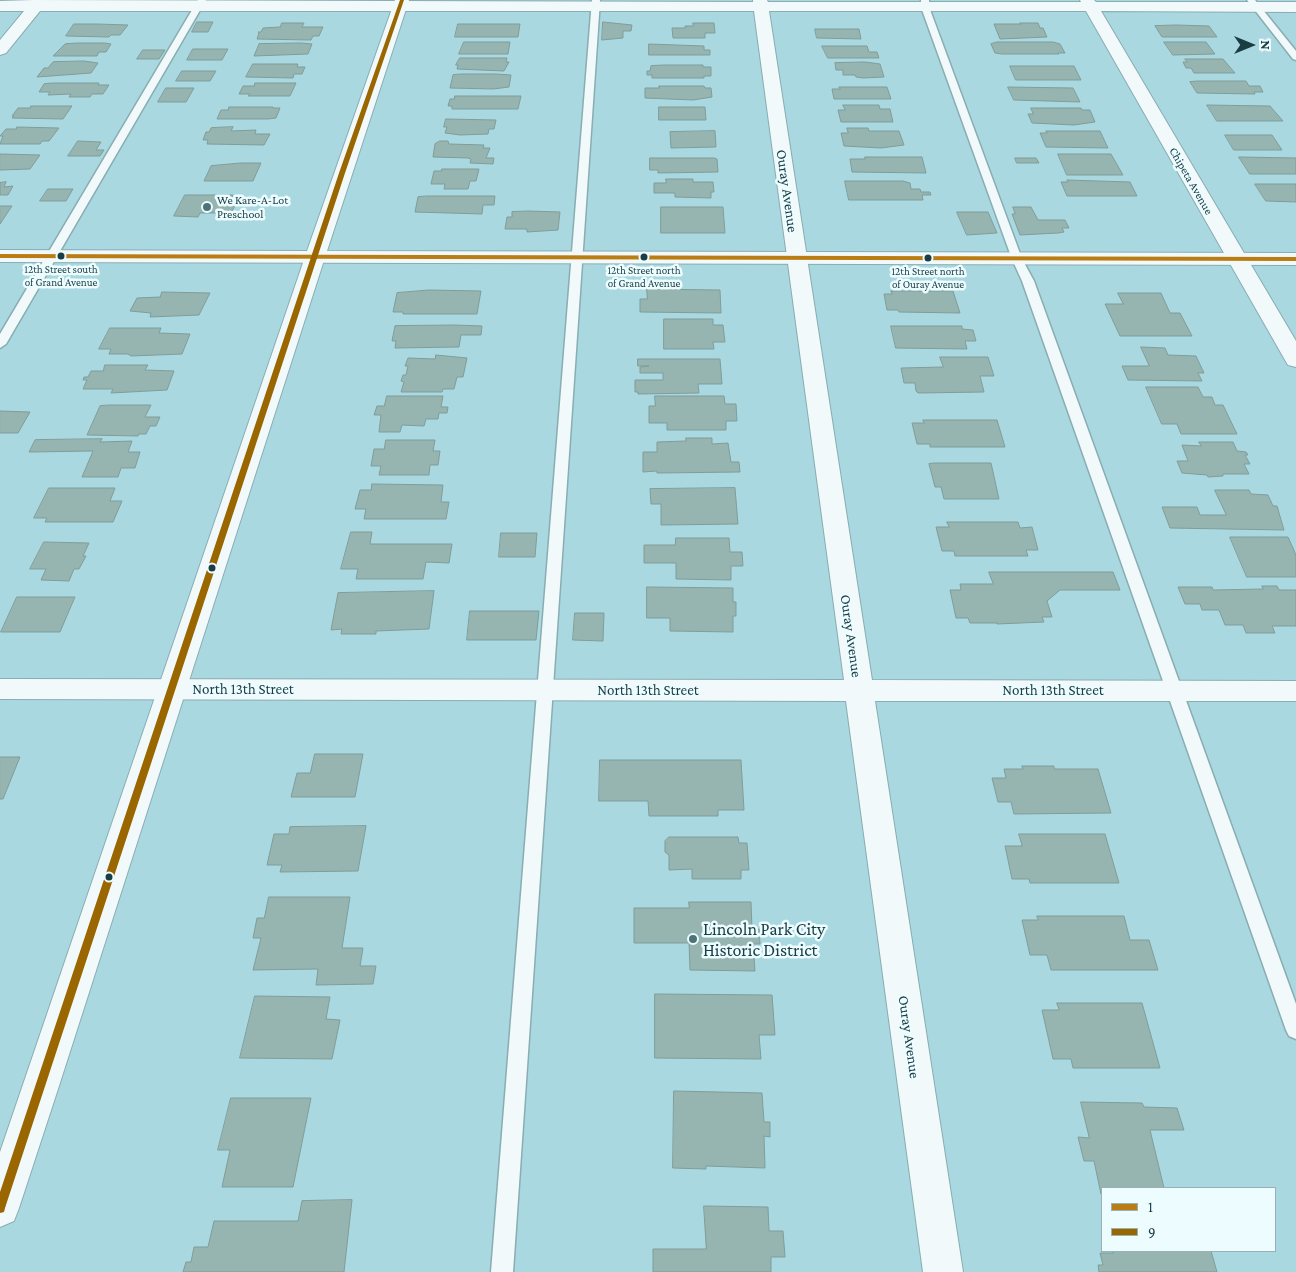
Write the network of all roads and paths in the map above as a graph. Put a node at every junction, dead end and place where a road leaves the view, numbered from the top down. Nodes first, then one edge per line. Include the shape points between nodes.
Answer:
1 (38, 3) edge
2 (200, 3) edge
3 (401, 3) edge
4 (596, 3) edge
5 (760, 3) edge
6 (925, 3) edge
7 (1089, 3) edge
8 (1254, 4) edge
9 (0, 6) edge
10 (1296, 7) edge
11 (0, 50) edge
12 (1296, 57) edge
13 (0, 256) edge
14 (50, 257) junction
15 (315, 257) junction
16 (577, 258) junction
17 (797, 258) junction
18 (1016, 259) junction
19 (1236, 259) junction
20 (1296, 259) edge
21 (0, 344) edge
22 (1296, 360) edge
23 (0, 689) edge
24 (172, 690) junction
25 (546, 690) junction
26 (859, 690) junction
27 (1174, 691) junction
28 (1296, 691) edge
29 (1296, 1030) edge
30 (0, 1208) edge
31 (502, 1272) edge
32 (943, 1272) edge

1 - 2 street
1 - 9 street
1 - 11 street
2 - 3 street
2 - 14 lane
3 - 4 street
3 - 15 street
4 - 5 street
4 - 16 lane
5 - 6 street
5 - 17 street, Ouray Avenue
6 - 7 street
6 - 18 lane
7 - 8 street
7 - 19 street, Chipeta Avenue
8 - 10 street
8 - 12 lane
13 - 14 street
14 - 15 street
14 - 21 lane
15 - 16 street
15 - 24 street
16 - 17 street
16 - 25 lane
17 - 18 street
17 - 26 street, Ouray Avenue
18 - 19 street
18 - 27 lane via 1028,281
19 - 20 street
19 - 22 street, Chipeta Avenue
23 - 24 street, North 13th Street
24 - 25 street, North 13th Street
24 - 30 street
25 - 26 street, North 13th Street
25 - 31 lane
26 - 27 street, North 13th Street
26 - 32 street, Ouray Avenue
27 - 28 street, North 13th Street
27 - 29 lane

